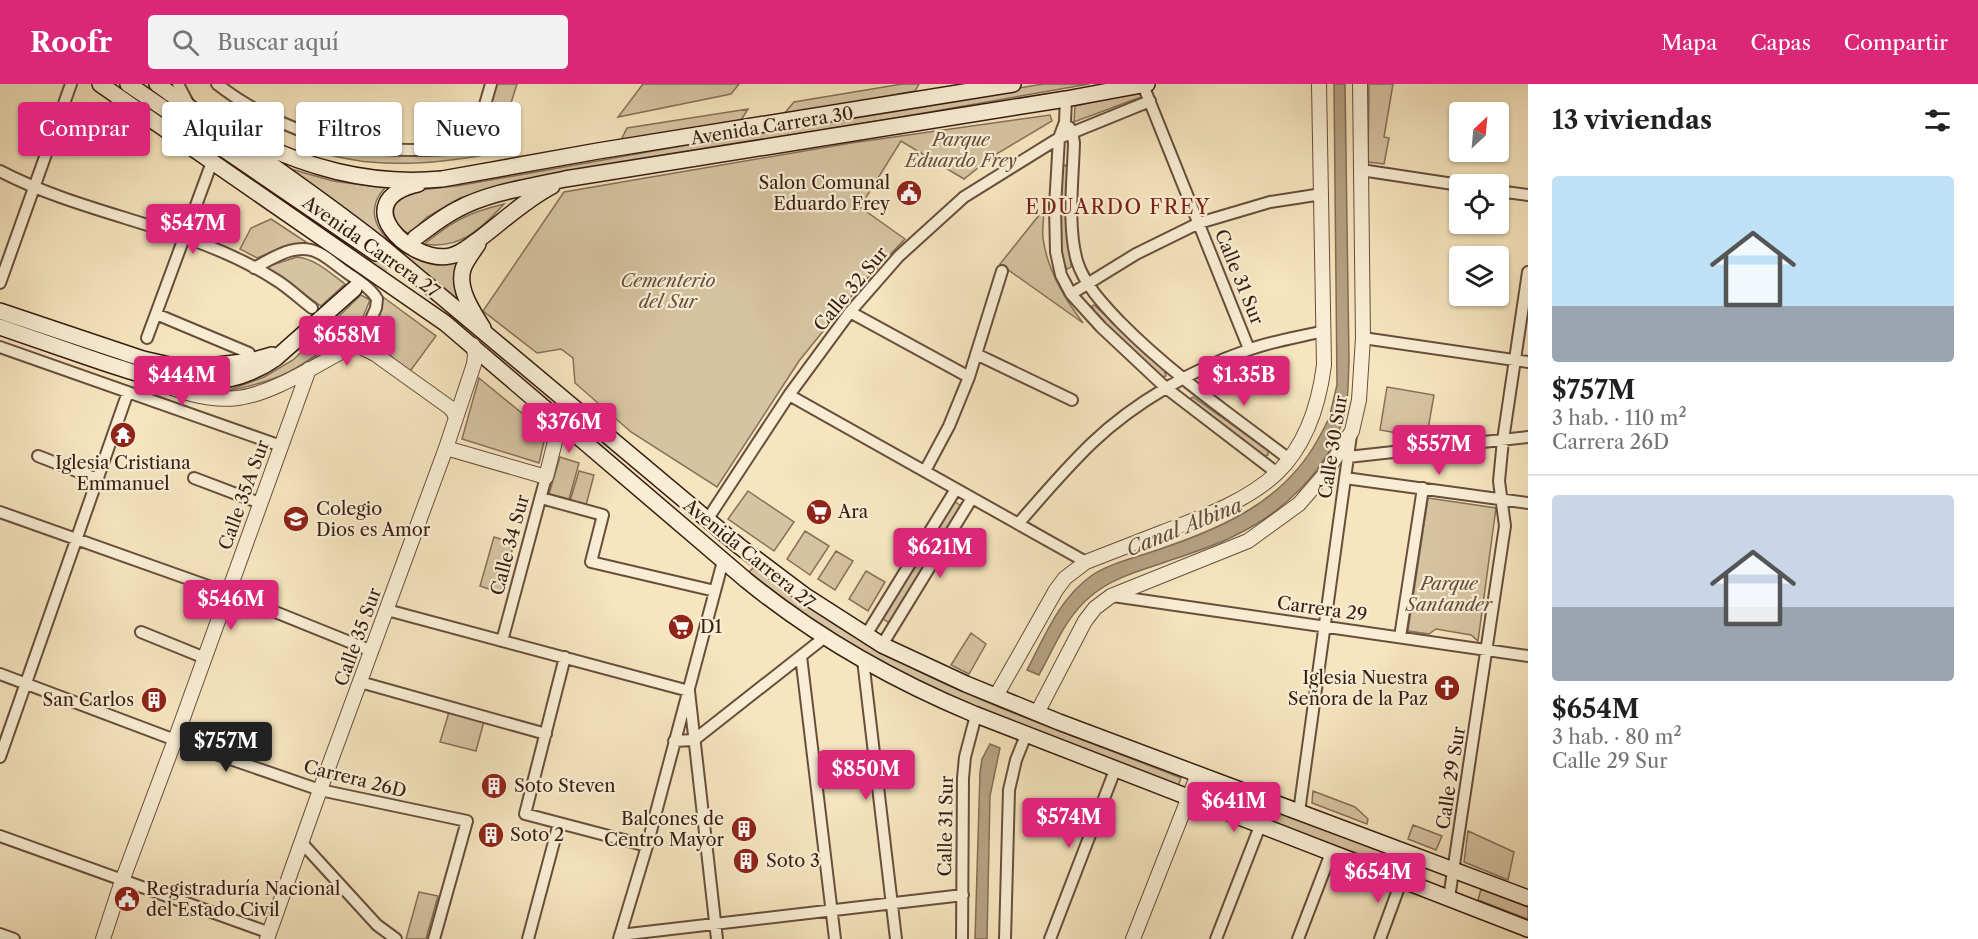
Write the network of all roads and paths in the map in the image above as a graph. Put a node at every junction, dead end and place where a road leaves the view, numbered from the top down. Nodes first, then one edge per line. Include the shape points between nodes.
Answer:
1 (71, 84) edge
2 (100, 84) edge
3 (128, 84) edge
4 (157, 84) edge
5 (178, 84) edge
6 (217, 84) edge
7 (491, 84) edge
8 (1013, 84) edge
9 (1145, 84) edge
10 (1319, 84) edge
11 (1360, 84) edge
12 (951, 89) edge
13 (1066, 99) junction
14 (1150, 100) junction
15 (181, 102) edge
16 (188, 102) edge
17 (1065, 122) junction
18 (1072, 131) junction
19 (1059, 138) junction
20 (284, 155) edge
21 (258, 156) edge
22 (213, 162) junction
23 (1361, 170) junction
24 (0, 171) edge
25 (442, 179) junction
26 (565, 180) junction
27 (1449, 183) edge
28 (34, 187) junction
29 (1509, 192) edge
30 (1322, 194) junction
31 (1528, 195) edge
32 (1198, 223) junction
33 (483, 236) junction
34 (184, 238) junction
35 (415, 238) tunnel mouth
36 (254, 268) junction
37 (1002, 271) dead end
38 (1528, 272) edge
39 (0, 283) edge
40 (1087, 284) junction
41 (354, 289) tunnel mouth
42 (1071, 294) junction
43 (443, 299) junction
44 (312, 308) dead end
45 (0, 311) edge
46 (850, 312) junction
47 (156, 314) junction
48 (0, 327) edge
49 (1324, 331) junction
50 (487, 336) junction
51 (147, 338) dead end
52 (1363, 338) junction
53 (473, 345) junction
54 (360, 346) junction
55 (0, 347) edge
56 (288, 347) junction
57 (1249, 349) junction
58 (249, 353) dead end
59 (976, 354) junction
60 (1515, 360) junction
61 (1528, 362) edge
62 (309, 369) junction
63 (135, 372) junction
64 (969, 377) junction
65 (1182, 379) junction
66 (1166, 388) junction
67 (128, 392) junction
68 (789, 395) junction
69 (1072, 400) dead end
70 (456, 418) junction
71 (560, 422) junction
72 (1352, 431) junction
73 (1528, 437) edge
74 (1503, 440) junction
75 (281, 446) junction
76 (446, 448) junction
77 (38, 456) dead end
78 (1348, 457) junction
79 (1289, 459) junction
80 (925, 471) junction
81 (1277, 473) junction
82 (546, 477) junction
83 (194, 478) dead end
84 (1346, 478) junction
85 (97, 479) junction
86 (1423, 488) junction
87 (956, 489) junction
88 (541, 498) junction
89 (972, 498) junction
90 (1501, 499) junction
91 (261, 502) junction
92 (1528, 502) edge
93 (0, 512) edge
94 (707, 520) junction
95 (1018, 524) junction
96 (76, 539) junction
97 (723, 561) junction
98 (1086, 562) junction
99 (715, 591) junction
100 (228, 593) junction
101 (1111, 596) junction
102 (387, 610) junction
103 (1325, 627) junction
104 (141, 633) dead end
105 (866, 635) junction
106 (825, 637) junction
107 (1400, 637) junction
108 (502, 641) junction
109 (882, 645) junction
110 (1487, 650) junction
111 (372, 651) junction
112 (801, 656) junction
113 (1528, 656) edge
114 (205, 657) junction
115 (565, 657) junction
116 (863, 660) junction
117 (0, 674) edge
118 (360, 682) junction
119 (26, 683) junction
120 (689, 691) junction
121 (996, 696) junction
122 (1037, 713) junction
123 (976, 715) junction
124 (546, 734) junction
125 (1026, 735) junction
126 (175, 740) junction
127 (694, 740) junction
128 (674, 741) junction
129 (0, 757) edge
130 (1115, 770) junction
131 (1198, 774) junction
132 (320, 790) junction
133 (1188, 798) junction
134 (1299, 812) junction
135 (559, 823) junction
136 (1260, 826) junction
137 (0, 836) edge
138 (302, 843) junction
139 (646, 846) junction
140 (1331, 853) junction
141 (1454, 870) junction
142 (1402, 879) junction
143 (122, 881) junction
144 (963, 895) junction
145 (1449, 898) junction
146 (1528, 898) edge
147 (892, 903) junction
148 (832, 910) junction
149 (715, 923) junction
150 (1528, 929) edge
151 (0, 934) edge
152 (269, 936) edge
153 (619, 937) edge
154 (14, 939) edge
155 (103, 939) edge
156 (396, 939) edge
157 (434, 939) edge
158 (528, 939) edge
159 (717, 939) edge
160 (835, 939) edge
161 (896, 939) edge
162 (962, 939) edge
163 (1005, 939) edge
164 (1050, 939) edge
165 (1133, 939) edge
166 (1216, 939) edge
167 (1298, 939) edge
168 (1380, 939) edge

1 - 28 street
2 - 22 main road, Avenida Carrera 27
3 - 43 main road, Avenida Carrera 27
4 - 15 main road, Avenida Carrera 27
5 - 16 street
6 - 7 street via 254,108 323,138 393,150 433,150 470,144
8 - 12 main road, Avenida Carrera 30
9 - 13 main road, Avenida Carrera 30
9 - 14 street, Calle 31 Sur
10 - 30 street, Calle 30 Sur
11 - 23 street, Calle 30 Sur
12 - 25 main road, Avenida Carrera 30
13 - 17 street
13 - 26 main road, Avenida Carrera 30
14 - 18 street, Calle 32 Sur
14 - 32 street, Calle 31 Sur
17 - 18 street
17 - 19 street
18 - 19 street, Calle 32 Sur
18 - 40 street via 1072,219 1077,261
19 - 42 street via 1056,252 1060,275
19 - 46 street, Calle 32 Sur via 964,197 899,256
20 - 25 main road, Avenida Carrera 30 via 318,168 377,179
21 - 43 main road, Avenida Carrera 27 via 356,225
22 - 34 street
22 - 53 main road, Avenida Carrera 27
23 - 27 street
23 - 52 street, Calle 30 Sur
24 - 28 street
25 - 33 main road via 412,186 392,196 384,213 390,228 415,249 439,257 456,254
26 - 33 main road via 543,191
26 - 35 main road, Avenida Carrera 30 via 475,201
28 - 34 street
28 - 39 street
29 - 31 street
30 - 32 street via 1270,202
30 - 49 street, Calle 30 Sur
32 - 40 street
32 - 57 street, Calle 31 Sur
33 - 50 main road via 462,275 467,297
34 - 36 street
34 - 47 street
36 - 44 street
36 - 54 street via 296,249 308,249 352,276 377,299
37 - 59 street
38 - 60 street, Calle 29 Sur
40 - 42 street
40 - 65 street via 1132,334
41 - 56 main road
42 - 66 street
43 - 50 main road, Avenida Carrera 27
45 - 56 main road via 142,359 178,367 251,361
46 - 64 street
46 - 68 street, Calle 32 Sur
47 - 51 street
47 - 58 street
48 - 63 main road
49 - 57 street
49 - 79 street, Calle 30 Sur via 1321,391 1308,427
50 - 94 main road, Avenida Carrera 27
52 - 60 street
52 - 72 street, Calle 30 Sur via 1359,400
53 - 70 street, Calle 35 Sur via 474,364
53 - 71 main road, Avenida Carrera 27
54 - 62 street
54 - 70 street via 449,407
55 - 67 street
56 - 63 main road via 256,370 217,381 173,382
57 - 65 street
59 - 64 street
59 - 69 street
60 - 61 street
60 - 74 street, Calle 29 Sur
62 - 63 street via 238,399 171,388
62 - 75 street, Calle 35A Sur
64 - 80 street
65 - 66 street
65 - 79 street
66 - 81 street
66 - 95 street via 1093,442
67 - 75 street
67 - 85 street
68 - 80 street
68 - 94 street, Calle 32 Sur
70 - 76 street, Calle 35 Sur
71 - 82 street, Calle 34 Sur
71 - 97 main road, Avenida Carrera 27
72 - 78 street, Calle 30 Sur
72 - 101 street via 1325,474 1299,504 1248,541
73 - 74 street
74 - 78 street
74 - 90 street, Calle 29 Sur
75 - 91 street, Calle 35A Sur
76 - 82 street
76 - 102 street, Calle 35 Sur
77 - 85 street
78 - 84 street, Calle 30 Sur
79 - 81 street, Calle 30 Sur
80 - 87 street
81 - 98 street, Calle 30 Sur via 1250,494 1199,519
82 - 88 street, Calle 34 Sur
83 - 91 street
84 - 86 street
84 - 103 street, Calle 30 Sur
85 - 96 street
86 - 90 street
86 - 107 street
87 - 89 street
87 - 105 street
88 - 99 street via 603,515 591,562
88 - 108 street, Calle 34 Sur
89 - 95 street
89 - 109 street
90 - 92 street
90 - 110 street, Calle 29 Sur via 1505,526
91 - 100 street, Calle 35A Sur
93 - 96 street
94 - 105 main road, Avenida Carrera 27 via 804,596
95 - 98 street
96 - 100 street
96 - 119 street
97 - 99 street
97 - 106 main road, Avenida Carrera 27 via 778,606
98 - 121 street via 1056,590
99 - 120 street
100 - 111 street
100 - 114 street, Calle 35A Sur
101 - 103 street, Carrera 29
101 - 122 street via 1085,621
102 - 108 street
102 - 111 street, Calle 35 Sur
103 - 107 street, Carrera 29
103 - 134 street, Calle 30 Sur
104 - 114 street
105 - 109 main road, Avenida Carrera 27
106 - 112 street
106 - 116 main road, Avenida Carrera 27
107 - 110 street, Carrera 29
108 - 115 street
109 - 121 main road, Avenida Carrera 27
110 - 113 street, Carrera 29
110 - 141 street, Calle 29 Sur
111 - 118 street, Calle 35 Sur
112 - 127 street
112 - 148 street
114 - 126 street, Calle 35A Sur
115 - 120 street
115 - 124 street
116 - 123 main road, Avenida Carrera 27
116 - 147 street
117 - 119 street, Carrera 26D
118 - 124 street
118 - 132 street, Calle 35 Sur
119 - 126 street, Carrera 26D
119 - 129 street
120 - 127 street
120 - 128 street
121 - 122 main road, Avenida Carrera 27
122 - 131 main road, Avenida Carrera 27
123 - 125 main road, Avenida Carrera 27
123 - 144 street, Calle 31 Sur via 963,778
124 - 135 street via 525,814
125 - 130 main road, Avenida Carrera 27
125 - 163 street via 1016,760 1008,802
126 - 132 street, Carrera 26D
126 - 143 street, Calle 35A Sur
127 - 128 street
127 - 149 street
128 - 139 street
130 - 133 main road, Avenida Carrera 27
130 - 164 street
131 - 133 street
131 - 134 main road, Avenida Carrera 27
132 - 138 street, Calle 35 Sur
132 - 157 street, Carrera 26D via 467,821
133 - 136 main road, Avenida Carrera 27
133 - 165 street
134 - 141 main road, Avenida Carrera 27
135 - 139 street
135 - 158 street
136 - 140 main road, Avenida Carrera 27
136 - 166 street
137 - 143 street
138 - 152 street, Calle 35 Sur
138 - 156 street via 377,925
139 - 153 street
140 - 142 main road, Avenida Carrera 27
140 - 167 street
141 - 145 street, Calle 29 Sur
141 - 146 main road, Avenida Carrera 27
142 - 145 main road, Avenida Carrera 27
142 - 168 street
143 - 152 street
143 - 155 street, Calle 35A Sur
144 - 147 street
144 - 162 street, Calle 31 Sur
145 - 150 main road, Avenida Carrera 27
147 - 148 street
147 - 161 street
148 - 149 street
148 - 160 street
149 - 153 street
149 - 159 street
151 - 154 street

